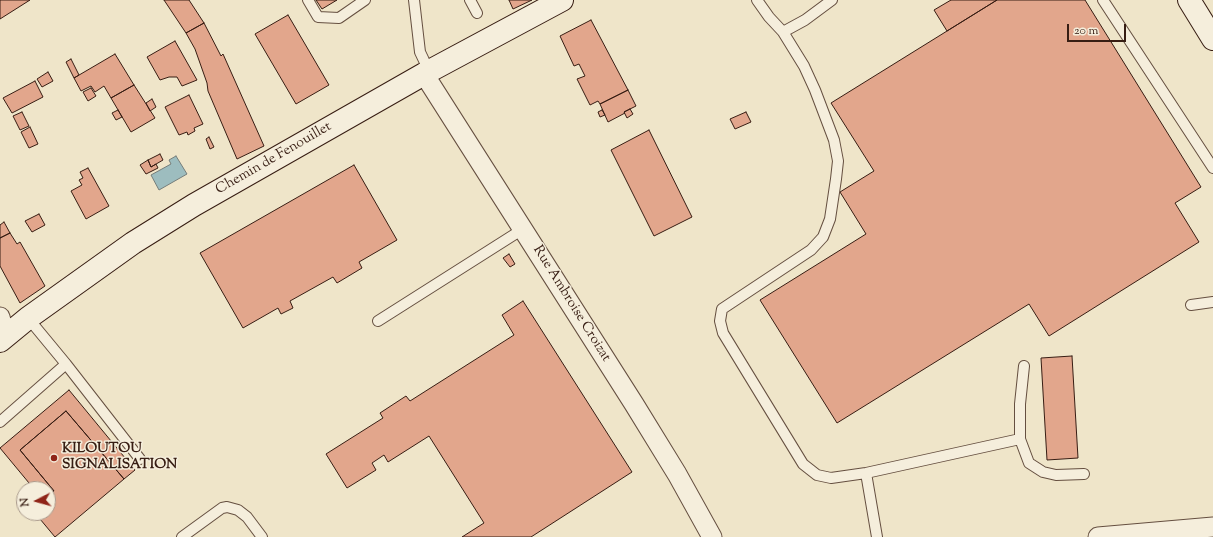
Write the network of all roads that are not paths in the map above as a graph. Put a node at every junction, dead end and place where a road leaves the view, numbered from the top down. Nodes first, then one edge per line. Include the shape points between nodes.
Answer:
1 (308, 0) edge
2 (365, 0) edge
3 (414, 0) edge
4 (470, 0) edge
5 (562, 0) edge
6 (757, 0) edge
7 (832, 0) edge
8 (1103, 0) edge
9 (1189, 0) edge
10 (477, 13) dead end
11 (783, 32) junction
12 (1213, 39) edge
13 (427, 72) junction
14 (1213, 168) edge
15 (523, 228) junction
16 (1213, 302) edge
17 (1191, 305) dead end
18 (28, 318) junction
19 (378, 321) dead end
20 (3, 330) edge
21 (66, 364) junction
22 (1024, 366) dead end
23 (0, 422) edge
24 (1020, 439) junction
25 (140, 459) dead end
26 (866, 473) junction
27 (1084, 474) dead end
28 (1213, 527) edge
29 (182, 537) edge
30 (262, 537) edge
31 (712, 537) edge
32 (877, 537) edge
33 (1098, 537) edge

1 - 2 lane via 318,17 339,18
3 - 13 lane via 420,52
4 - 10 lane
5 - 13 street, Chemin de Fenouillet
6 - 11 lane via 769,18
7 - 11 lane
8 - 14 lane
9 - 12 street
11 - 26 lane via 804,66 834,140 838,160 830,219 823,237 811,250 722,309 722,333 803,464 817,475 831,478
13 - 15 street, Rue Ambroise Croizat
13 - 18 street, Chemin de Fenouillet via 194,205 133,243
15 - 19 lane
15 - 31 street, Rue Ambroise Croizat via 677,474
16 - 17 lane
18 - 20 street, Chemin de Fenouillet
18 - 21 lane
21 - 23 lane
21 - 25 lane
22 - 24 lane
24 - 26 lane
24 - 27 lane via 1029,463 1043,472 1056,475
26 - 32 lane
28 - 33 street
29 - 30 lane via 222,508 228,507 248,517

